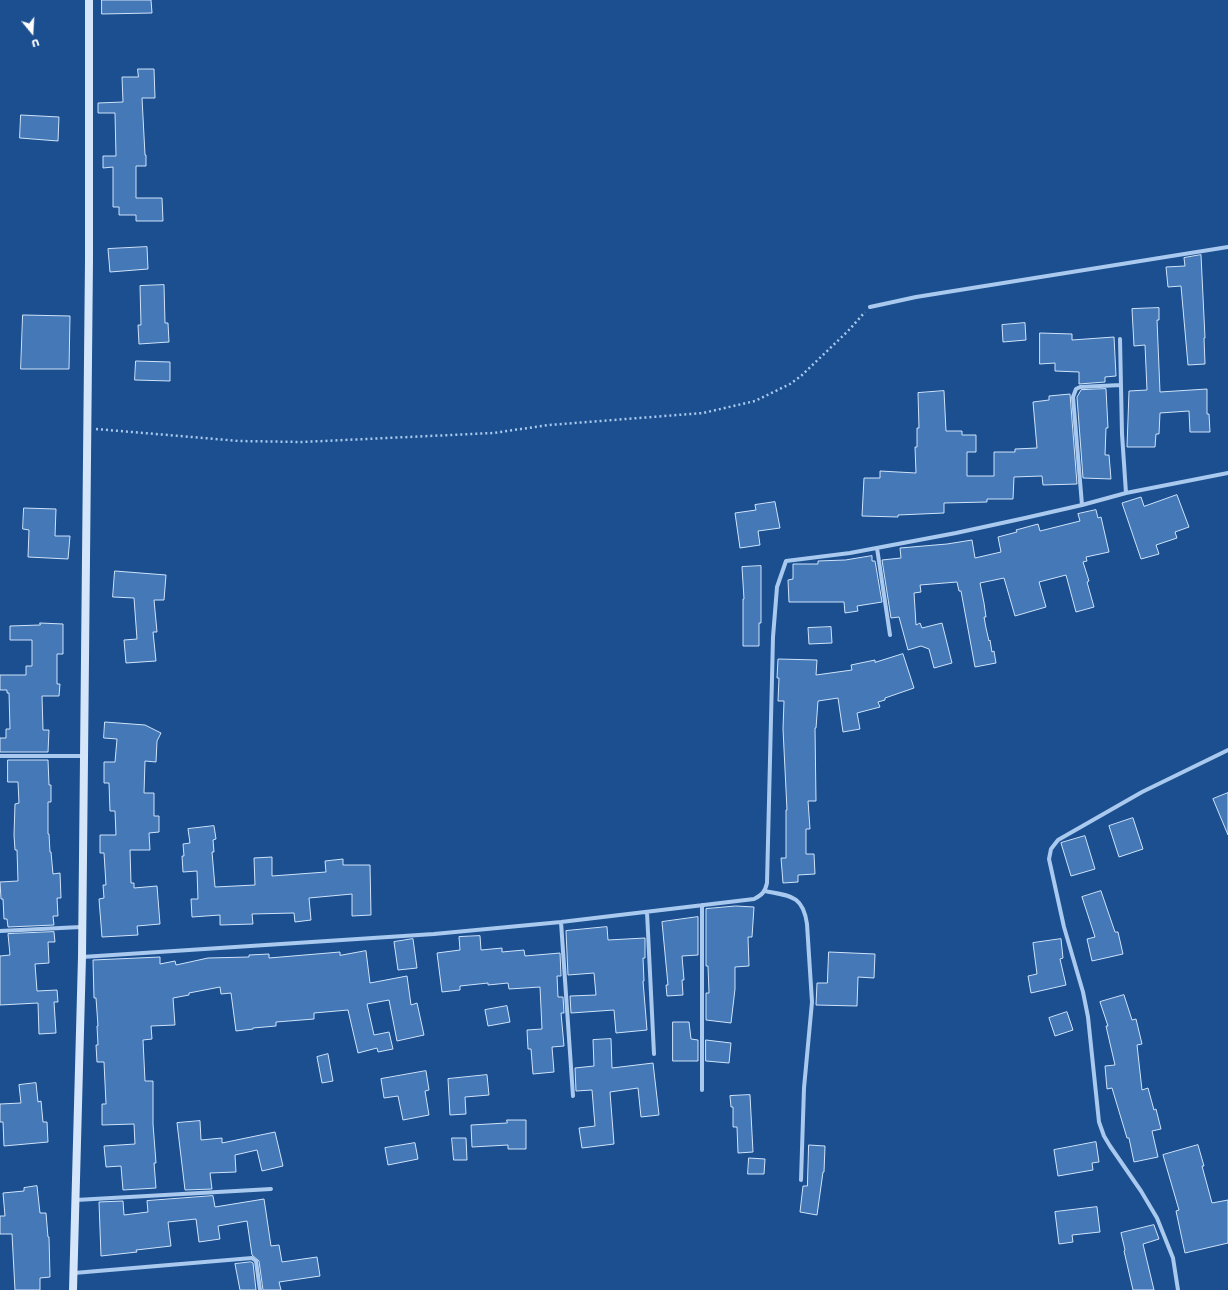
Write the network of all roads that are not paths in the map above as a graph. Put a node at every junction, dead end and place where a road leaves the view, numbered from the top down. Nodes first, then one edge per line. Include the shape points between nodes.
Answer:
1 (89, 0) edge
2 (1228, 247) edge
3 (870, 307) road end
4 (1120, 339) dead end
5 (1121, 385) junction
6 (1228, 473) edge
7 (1126, 493) junction
8 (1082, 505) junction
9 (877, 548) junction
10 (890, 635) dead end
11 (1228, 750) edge
12 (0, 756) edge
13 (83, 756) junction
14 (765, 891) junction
15 (702, 905) junction
16 (647, 912) junction
17 (561, 922) junction
18 (81, 926) junction
19 (0, 931) edge
20 (82, 958) junction
21 (654, 1054) dead end
22 (702, 1090) dead end
23 (573, 1096) dead end
24 (801, 1180) dead end
25 (271, 1189) dead end
26 (76, 1200) junction
27 (74, 1273) junction
28 (73, 1290) edge
29 (260, 1290) edge
30 (1178, 1290) edge

1 - 13 main road via 89,260
2 - 3 street via 916,297
4 - 5 street
5 - 7 street
5 - 8 street via 1080,387 1076,389 1073,397
6 - 7 street
7 - 8 street
8 - 9 street
9 - 10 street
9 - 14 street via 786,561 777,587 773,637
11 - 30 street via 1142,792 1058,840 1051,849 1049,859 1088,1017 1099,1122 1110,1146 1157,1218 1174,1258
12 - 13 street
13 - 18 main road
14 - 15 street via 754,899
14 - 24 street via 795,899 802,905 807,924 812,1002 804,1088
15 - 16 street
15 - 22 street
16 - 17 street
16 - 21 street
17 - 20 street via 426,935
17 - 23 street
18 - 19 street
18 - 20 main road
20 - 26 main road
25 - 26 street
26 - 27 main road
27 - 28 main road
27 - 29 street via 252,1258 256,1261

